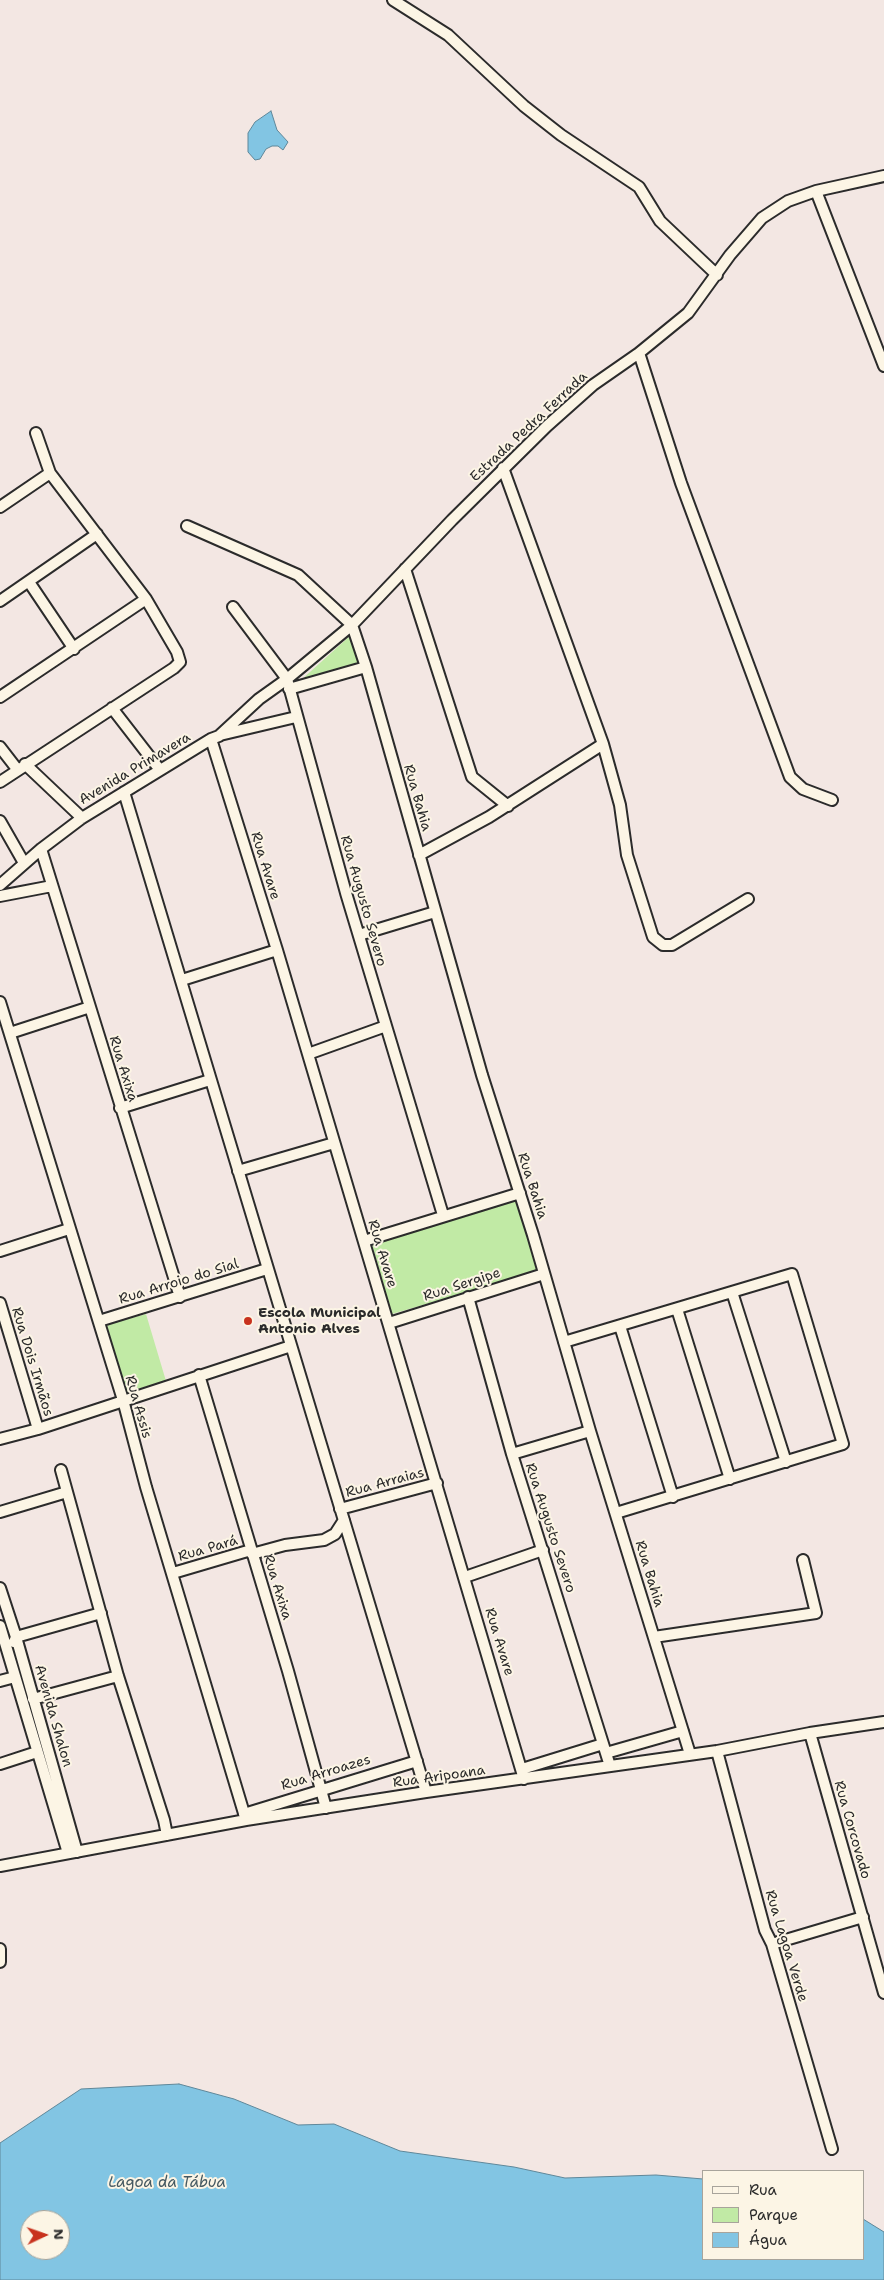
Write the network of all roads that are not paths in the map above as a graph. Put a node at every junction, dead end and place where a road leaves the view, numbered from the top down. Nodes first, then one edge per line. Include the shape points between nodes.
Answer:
1 (394, 0) edge
2 (884, 176) edge
3 (816, 191) junction
4 (717, 275) junction
5 (639, 353) junction
6 (884, 366) edge
7 (36, 433) dead end
8 (503, 468) junction
9 (50, 473) junction
10 (0, 507) edge
11 (187, 526) dead end
12 (97, 534) junction
13 (405, 569) junction
14 (29, 582) junction
15 (146, 599) junction
16 (0, 601) edge
17 (233, 607) dead end
18 (352, 625) junction
19 (74, 649) junction
20 (366, 667) junction
21 (288, 684) junction
22 (0, 697) edge
23 (112, 708) junction
24 (296, 717) junction
25 (215, 737) junction
26 (603, 744) junction
27 (0, 747) edge
28 (21, 767) junction
29 (160, 770) junction
30 (0, 782) edge
31 (124, 792) junction
32 (832, 800) dead end
33 (508, 806) junction
34 (82, 818) junction
35 (0, 821) edge
36 (41, 849) junction
37 (419, 856) junction
38 (24, 863) junction
39 (0, 885) edge
40 (52, 886) junction
41 (0, 896) edge
42 (748, 899) dead end
43 (435, 912) junction
44 (359, 935) junction
45 (277, 950) junction
46 (182, 980) junction
47 (0, 1002) edge
48 (90, 1006) junction
49 (386, 1026) junction
50 (10, 1033) junction
51 (308, 1054) junction
52 (210, 1080) junction
53 (120, 1108) junction
54 (334, 1143) junction
55 (238, 1172) junction
56 (520, 1193) junction
57 (443, 1215) junction
58 (69, 1229) junction
59 (364, 1241) junction
60 (0, 1251) edge
61 (268, 1269) junction
62 (544, 1274) junction
63 (732, 1292) junction
64 (180, 1297) junction
65 (468, 1297) junction
66 (0, 1303) edge
67 (677, 1309) junction
68 (99, 1321) junction
69 (389, 1324) junction
70 (620, 1326) junction
71 (564, 1342) junction
72 (291, 1346) junction
73 (200, 1375) junction
74 (122, 1400) junction
75 (38, 1429) junction
76 (590, 1431) junction
77 (0, 1439) edge
78 (512, 1454) junction
79 (786, 1462) junction
80 (61, 1470) dead end
81 (730, 1479) junction
82 (437, 1483) junction
83 (67, 1492) junction
84 (673, 1497) junction
85 (340, 1509) junction
86 (0, 1512) edge
87 (616, 1513) junction
88 (344, 1520) junction
89 (543, 1550) junction
90 (251, 1552) junction
91 (803, 1560) dead end
92 (173, 1573) junction
93 (465, 1577) junction
94 (0, 1588) edge
95 (101, 1613) junction
96 (0, 1626) edge
97 (16, 1637) junction
98 (654, 1637) junction
99 (8, 1646) junction
100 (118, 1676) junction
101 (0, 1681) edge
102 (20, 1681) junction
103 (33, 1699) junction
104 (884, 1722) edge
105 (683, 1731) junction
106 (810, 1733) junction
107 (44, 1737) junction
108 (34, 1740) junction
109 (605, 1749) junction
110 (717, 1751) junction
111 (37, 1752) junction
112 (690, 1754) junction
113 (416, 1760) junction
114 (0, 1764) edge
115 (610, 1766) junction
116 (523, 1774) junction
117 (321, 1788) junction
118 (426, 1792) junction
119 (326, 1808) junction
120 (245, 1817) junction
121 (167, 1835) junction
122 (73, 1853) junction
123 (0, 1866) edge
124 (863, 1917) junction
125 (772, 1944) junction
126 (0, 1949) edge
127 (0, 1962) edge
128 (884, 1993) edge
129 (832, 2149) dead end

1 - 4 street via 448,35 524,106 561,135 639,187 660,220
2 - 3 street, Estrada Pedra Ferrada
3 - 4 street, Estrada Pedra Ferrada via 788,201 762,218
3 - 6 street
4 - 5 street, Estrada Pedra Ferrada via 688,313
5 - 8 street, Estrada Pedra Ferrada via 593,385
5 - 32 street via 681,483 790,777 802,789
7 - 9 street
8 - 13 street, Estrada Pedra Ferrada
8 - 26 street
9 - 10 street
9 - 12 street
11 - 18 street via 293,572 306,580
12 - 14 street
12 - 15 street
13 - 18 street, Estrada Pedra Ferrada
13 - 33 street via 472,777
14 - 16 street
14 - 19 street
15 - 19 street
15 - 23 street via 180,662
17 - 21 street, Rua Augusto Severo
18 - 20 street, Rua Bahia
18 - 21 street, Estrada Pedra Ferrada
19 - 22 street
20 - 21 street
20 - 37 street, Rua Bahia
21 - 24 street, Rua Augusto Severo
21 - 25 street, Avenida Primavera via 259,699
23 - 28 street
23 - 29 street
24 - 25 street
24 - 44 street, Rua Augusto Severo
25 - 29 street, Avenida Primavera
25 - 45 street, Rua Avare
26 - 33 street
26 - 42 street via 620,806 627,855 648,928 658,943 668,946 676,943
27 - 28 street
28 - 30 street
28 - 34 street
29 - 31 street, Avenida Primavera
31 - 34 street, Avenida Primavera
31 - 46 street
33 - 37 street
34 - 36 street, Avenida Primavera
35 - 38 street
36 - 38 street, Avenida Primavera
36 - 40 street, Rua Axixa
37 - 43 street, Rua Bahia
38 - 39 street, Avenida Primavera
40 - 41 street
40 - 48 street, Rua Axixa
43 - 44 street
43 - 56 street, Rua Bahia
44 - 49 street, Rua Augusto Severo
45 - 46 street
45 - 51 street, Rua Avare
46 - 52 street
47 - 50 street, Rua Assis
48 - 50 street
48 - 53 street, Rua Axixa
49 - 51 street
49 - 57 street, Rua Augusto Severo
50 - 58 street, Rua Assis
51 - 54 street, Rua Avare
52 - 53 street
52 - 55 street
53 - 64 street, Rua Axixa
54 - 55 street
54 - 59 street, Rua Avare
55 - 61 street
56 - 57 street
56 - 62 street, Rua Bahia
57 - 59 street
58 - 60 street
58 - 68 street, Rua Assis
59 - 69 street, Rua Avare
61 - 64 street, Rua Arroio do Sial
61 - 72 street
62 - 65 street, Rua Sergipe
62 - 71 street, Rua Bahia
63 - 67 street
63 - 79 street
63 - 79 street via 792,1274 843,1444
64 - 68 street, Rua Arroio do Sial
65 - 69 street, Rua Sergipe
65 - 78 street, Rua Augusto Severo
66 - 75 street, Rua Dois Irmãos
67 - 70 street
67 - 81 street
68 - 74 street, Rua Assis
69 - 82 street, Rua Avare
70 - 71 street
70 - 84 street
71 - 76 street, Rua Bahia
72 - 73 street
72 - 85 street
73 - 74 street
73 - 90 street, Rua Axixa
74 - 75 street
74 - 92 street, Rua Assis
75 - 77 street
76 - 78 street
76 - 87 street, Rua Bahia
78 - 89 street, Rua Augusto Severo
79 - 81 street
80 - 83 street
81 - 84 street
82 - 85 street, Rua Arraias
82 - 93 street, Rua Avare
83 - 86 street
83 - 95 street
84 - 87 street
85 - 88 street
87 - 98 street, Rua Bahia
88 - 90 street, Rua Pará via 335,1534 324,1540
88 - 113 street
89 - 93 street
89 - 109 street, Rua Augusto Severo
90 - 92 street, Rua Pará
90 - 117 street, Rua Axixa
91 - 98 street via 816,1613
92 - 120 street, Rua Assis
93 - 116 street, Rua Avare
94 - 97 street, Avenida Shalon
95 - 97 street
95 - 100 street
96 - 99 street, Avenida Shalon
97 - 99 street
97 - 102 street, Avenida Shalon
98 - 105 street, Rua Bahia
99 - 102 street, Avenida Shalon
100 - 103 street
100 - 121 street
101 - 102 street
102 - 103 street, Avenida Shalon
102 - 108 street, Avenida Shalon
103 - 107 street, Avenida Shalon
104 - 106 street, Rua Aripoana
105 - 109 street
105 - 112 street, Rua Bahia
106 - 110 street, Rua Aripoana
106 - 124 street, Rua Corcovado
107 - 108 street
107 - 122 street, Avenida Shalon
108 - 111 street, Avenida Shalon
109 - 115 street, Rua Augusto Severo
109 - 116 street
110 - 112 street, Rua Aripoana
110 - 125 street, Rua Lagoa Verde via 765,1930
111 - 114 street
111 - 122 street, Avenida Shalon
112 - 115 street, Rua Aripoana
113 - 117 street, Rua Arroazes
113 - 118 street
115 - 116 street, Rua Aripoana
116 - 118 street, Rua Aripoana
117 - 119 street, Rua Axixa
117 - 120 street, Rua Arroazes
118 - 119 street, Rua Aripoana
119 - 120 street, Rua Aripoana
120 - 121 street, Rua Aripoana
121 - 122 street, Rua Aripoana
122 - 123 street, Rua Aripoana
124 - 125 street
124 - 128 street, Rua Corcovado
125 - 129 street, Rua Lagoa Verde
126 - 127 street

